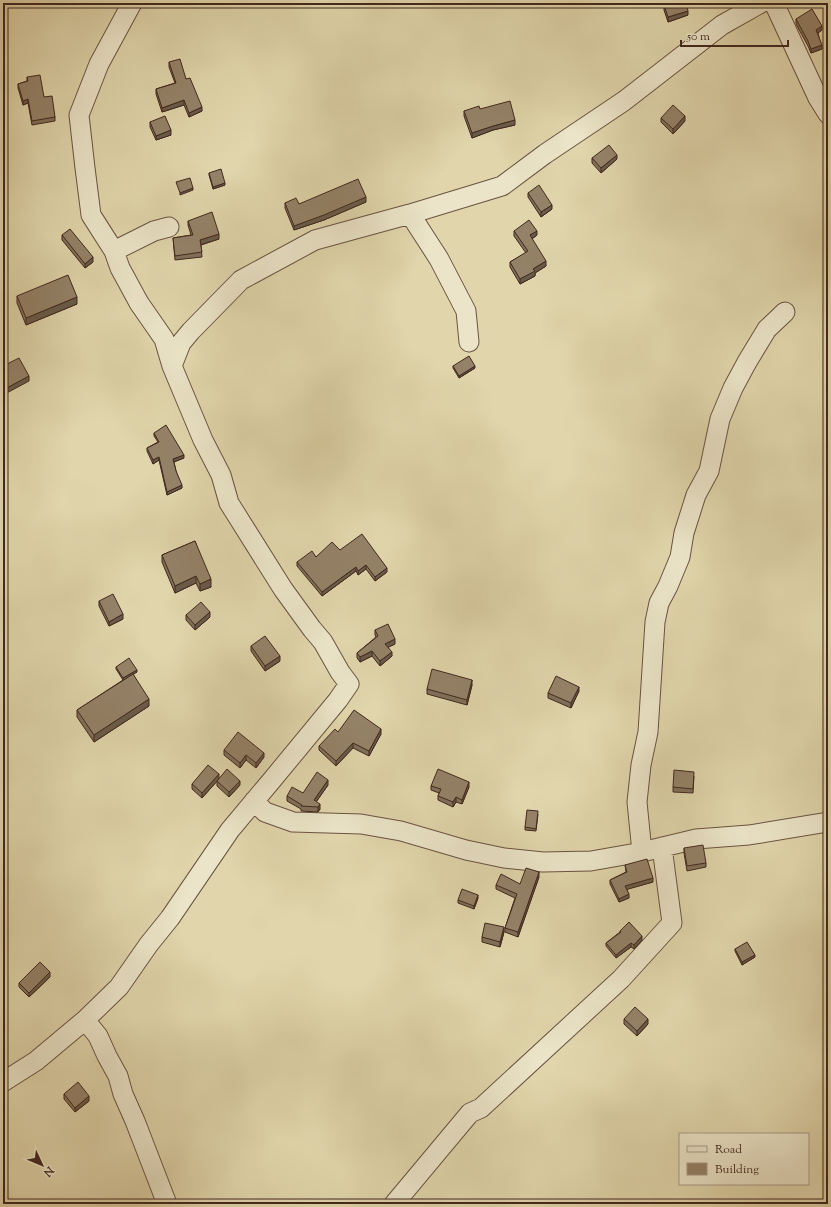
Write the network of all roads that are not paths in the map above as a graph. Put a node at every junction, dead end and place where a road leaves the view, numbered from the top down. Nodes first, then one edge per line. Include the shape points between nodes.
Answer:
1 (132, 3) edge
2 (761, 3) edge
3 (774, 3) edge
4 (828, 114) edge
5 (410, 214) junction
6 (169, 227) dead end
7 (114, 251) junction
8 (785, 312) dead end
9 (469, 342) dead end
10 (172, 366) junction
11 (254, 801) junction
12 (828, 822) edge
13 (662, 847) junction
14 (642, 852) junction
15 (85, 1020) junction
16 (3, 1082) edge
17 (167, 1204) edge
18 (394, 1204) edge

1 - 7 street via 99,64 79,115 92,215
2 - 5 street via 722,25 624,101 502,186
3 - 4 street
5 - 9 street via 439,259 466,311
5 - 10 street via 315,240 242,280 181,343
6 - 7 street via 154,231
7 - 10 street via 139,303 164,339
8 - 14 street via 767,329 733,388 720,419 709,471 696,494 684,533 680,557 659,603 648,732 637,802
10 - 11 street via 221,476 229,503 349,684
11 - 14 street via 265,812 293,822 361,824 401,831 504,858 543,862 591,861
11 - 15 street via 230,830 119,987
12 - 13 street via 749,835 696,839
13 - 14 street
13 - 18 street via 672,923 621,979 481,1108 470,1114
15 - 16 street via 36,1061
15 - 17 street via 98,1036 118,1076

